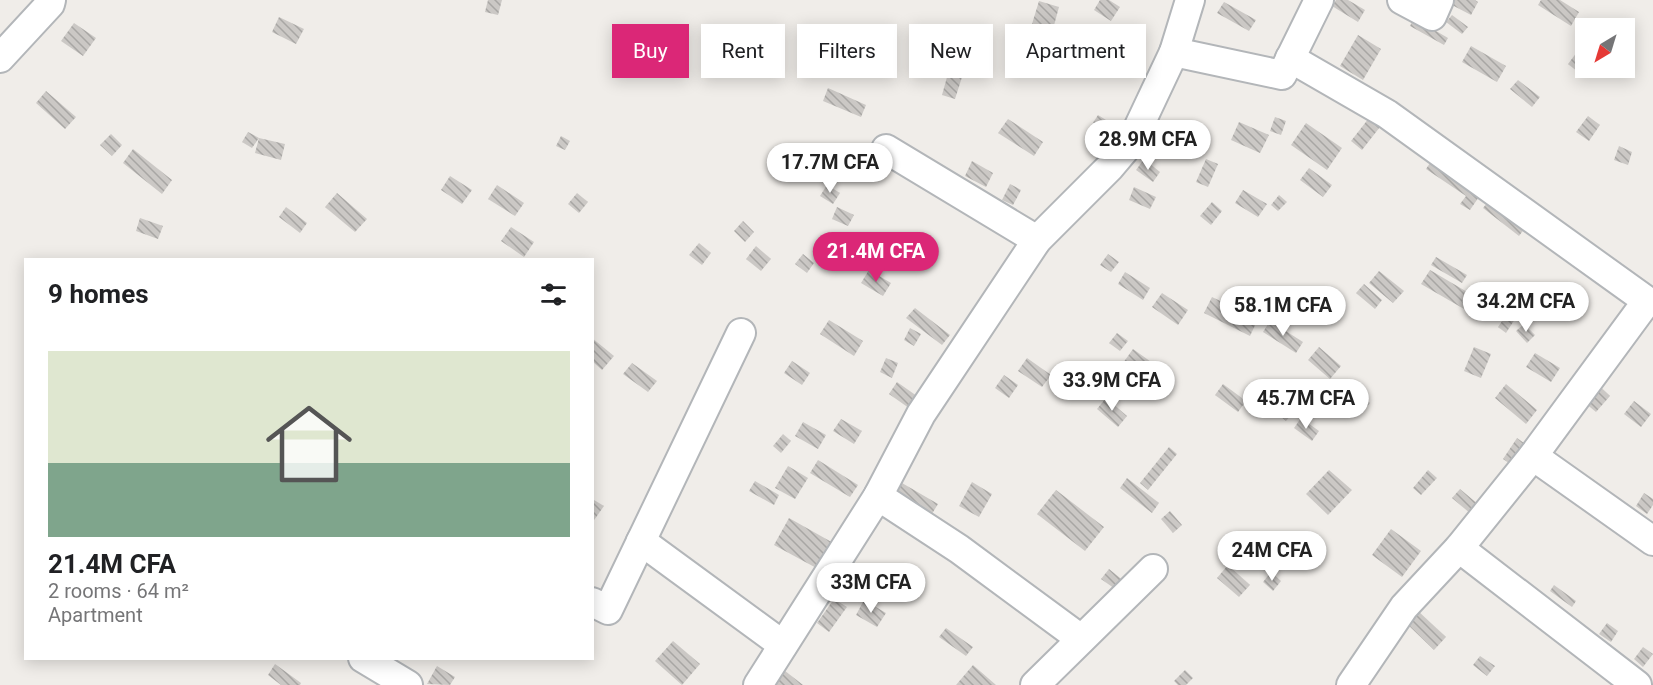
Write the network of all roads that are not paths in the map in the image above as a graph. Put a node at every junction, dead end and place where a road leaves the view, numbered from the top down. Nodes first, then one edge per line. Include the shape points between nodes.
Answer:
1 (51, 0) edge
2 (1190, 0) edge
3 (1319, 0) edge
4 (1402, 0) edge
5 (1439, 0) edge
6 (1174, 52) junction
7 (0, 58) edge
8 (1290, 58) junction
9 (886, 149) dead end
10 (1037, 240) junction
11 (741, 333) dead end
12 (1533, 456) junction
13 (878, 496) junction
14 (641, 541) junction
15 (1653, 541) edge
16 (1459, 549) junction
17 (1153, 570) dead end
18 (594, 603) edge
19 (1081, 639) junction
20 (783, 645) junction
21 (366, 660) edge
22 (408, 685) edge
23 (758, 685) edge
24 (1035, 685) edge
25 (1351, 685) edge
26 (1637, 685) edge

1 - 7 street
2 - 6 street
3 - 8 street
4 - 5 street via 1432,16
6 - 8 street via 1282,75
6 - 10 street via 1132,141
8 - 12 street via 1387,114 1647,301
9 - 10 street
10 - 13 street via 921,414
11 - 14 street
12 - 15 street
12 - 16 street
13 - 19 street
13 - 20 street
14 - 18 street via 608,610
14 - 20 street
16 - 25 street via 1404,607
16 - 26 street
17 - 19 street
19 - 24 street
20 - 23 street
21 - 22 street

